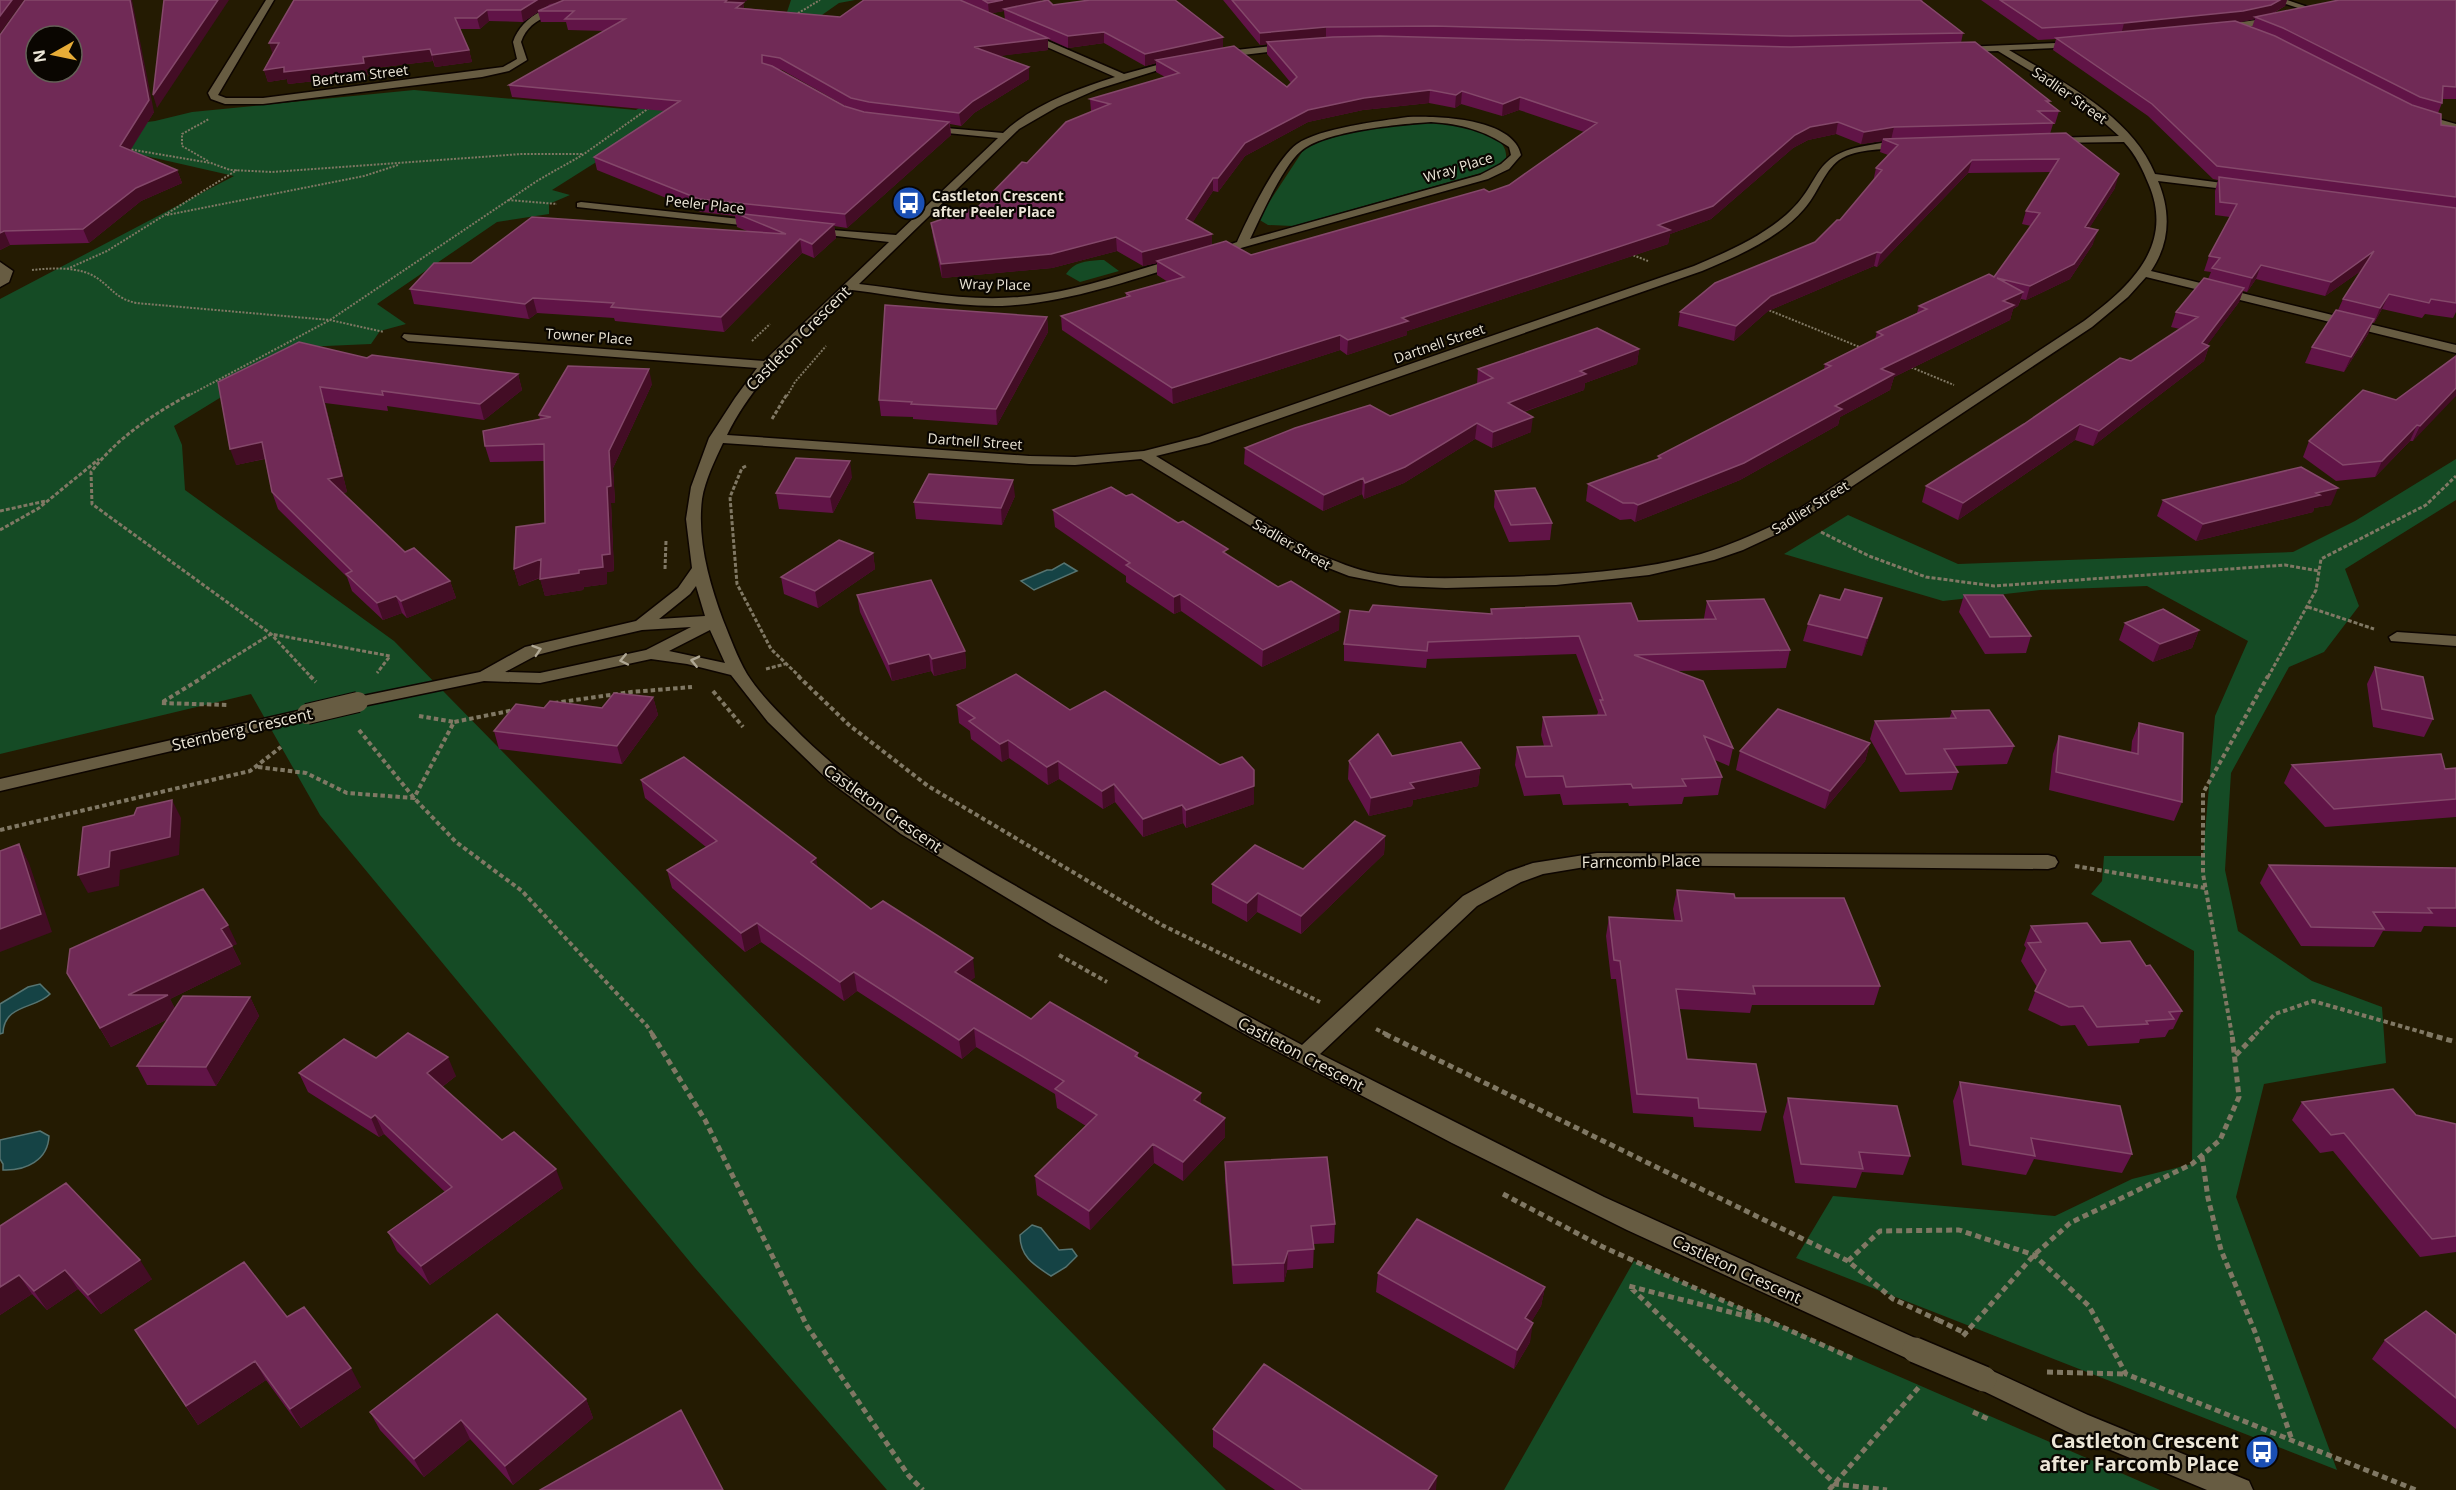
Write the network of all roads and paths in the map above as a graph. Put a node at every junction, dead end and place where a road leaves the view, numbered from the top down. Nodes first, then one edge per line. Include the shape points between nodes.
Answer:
1 (270, 0) edge
2 (579, 0) edge
3 (2278, 0) edge
4 (2232, 27) junction
5 (2211, 30) edge
6 (1021, 32) edge
7 (2252, 34) edge
8 (2085, 44) edge
9 (1304, 45) edge
10 (2001, 49) junction
11 (1954, 50) edge
12 (1206, 57) edge
13 (1195, 59) edge
14 (1122, 77) junction
15 (235, 101) junction
16 (2411, 114) edge
17 (918, 127) edge
18 (2456, 127) edge
19 (1006, 136) junction
20 (2128, 139) junction
21 (2037, 141) edge
22 (1911, 144) edge
23 (122, 148) edge
24 (584, 154) dead end
25 (211, 163) junction
26 (405, 163) junction
27 (237, 170) junction
28 (2153, 177) junction
29 (2250, 189) edge
30 (508, 200) dead end
31 (582, 206) joint
32 (167, 215) junction
33 (772, 226) edge
34 (795, 228) edge
35 (898, 239) junction
36 (1242, 245) junction
37 (1629, 253) edge
38 (66, 269) junction
39 (2144, 273) junction
40 (2, 274) edge
41 (1681, 276) junction
42 (849, 286) junction
43 (1759, 307) edge
44 (408, 337) joint
45 (826, 346) dead end
46 (2456, 349) edge
47 (1870, 351) edge
48 (1904, 364) edge
49 (767, 365) junction
50 (1981, 396) junction
51 (716, 438) junction
52 (765, 441) junction
53 (104, 454) dead end
54 (1144, 455) junction
55 (2456, 476) edge
56 (48, 501) junction
57 (0, 511) edge
58 (1796, 518) junction
59 (0, 530) edge
60 (699, 569) junction
61 (2319, 571) junction
62 (2308, 607) junction
63 (716, 621) junction
64 (642, 625) junction
65 (2397, 637) joint
66 (2456, 641) edge
67 (651, 654) junction
68 (786, 663) junction
69 (376, 674) dead end
70 (740, 674) junction
71 (484, 676) junction
72 (544, 704) edge
73 (238, 705) dead end
74 (524, 707) edge
75 (289, 741) dead end
76 (258, 767) junction
77 (0, 785) edge
78 (0, 830) edge
79 (2048, 862) joint
80 (2205, 888) junction
81 (1347, 1015) junction
82 (2456, 1042) edge
83 (2236, 1054) junction
84 (1304, 1056) junction
85 (2202, 1155) junction
86 (2034, 1255) junction
87 (1848, 1261) junction
88 (1938, 1320) dead end
89 (1773, 1323) dead end
90 (1958, 1343) dead end
91 (2041, 1369) dead end
92 (2126, 1374) junction
93 (1927, 1378) dead end
94 (2292, 1441) junction
95 (1834, 1484) junction
96 (1829, 1490) edge
97 (1887, 1490) edge
98 (2239, 1490) edge
99 (2416, 1490) edge

1 - 15 street via 213,93 214,97
2 - 15 street, Bertram Street via 524,26 517,42 522,60 506,69 263,101
3 - 4 street via 2323,10
4 - 5 street
4 - 7 street
6 - 14 street
8 - 10 street
9 - 12 street
10 - 11 street
10 - 20 street, Sadlier Street via 2081,99
13 - 14 street, Castleton Crescent
14 - 19 street, Castleton Crescent via 1039,111
15 - 25 path via 182,134 182,146
16 - 18 street
17 - 19 street
19 - 35 street, Castleton Crescent
20 - 21 street
20 - 28 street, Sadlier Street
22 - 41 street, Dartnell Street via 1856,151 1831,162 1813,194 1791,216 1760,239
23 - 25 path
24 - 26 path via 522,154
25 - 27 path
26 - 27 path via 272,172
26 - 32 path via 364,176
27 - 32 path
28 - 29 street
28 - 39 street, Sadlier Street via 2164,212 2162,236
30 - 31 path
31 - 33 street, Peeler Place
32 - 38 path via 107,251
34 - 35 street
35 - 42 street, Castleton Crescent
36 - 36 street, Wray Place via 1499,172 1516,155 1514,146 1475,126 1419,120 1373,125 1312,140 1293,152 1254,216
36 - 42 street, Wray Place via 1059,296 1016,302
37 - 41 path
38 - 40 path
38 - 44 path via 96,277 112,295 136,303 330,320
39 - 46 street
39 - 50 street, Sadlier Street via 2088,324
41 - 54 street, Dartnell Street via 1204,440
42 - 49 street, Castleton Crescent
43 - 47 path
44 - 49 street, Towner Place
45 - 52 path via 795,382 772,420
48 - 50 path
49 - 51 street, Castleton Crescent via 738,400
50 - 58 street, Sadlier Street
51 - 52 street, Dartnell Street
51 - 60 street, Castleton Crescent via 695,498
52 - 54 street, Dartnell Street via 1029,460
52 - 68 path via 760,456 742,468 730,496 737,584 771,649
53 - 56 path
54 - 58 street, Sadlier Street via 1317,560 1353,574 1392,582 1541,581 1613,575 1679,564 1737,547
55 - 61 path via 2426,505 2321,559
56 - 57 path
56 - 59 path
58 - 61 path via 1869,556 1926,577 1994,586 2285,565
60 - 63 street, Castleton Crescent
60 - 64 street via 684,591
61 - 62 path
62 - 65 path
62 - 80 path via 2203,793
63 - 64 street, Sternberg Crescent
63 - 67 street, Sternberg Crescent
63 - 70 street, Castleton Crescent
71 -> 64 street, Sternberg Crescent via 531,651
65 - 66 street
70 -> 67 street via 688,659
67 -> 71 street, Sternberg Crescent via 540,678
68 - 70 path
68 - 81 path via 849,725 928,786 1162,925
69 - 73 path via 390,656 271,634 161,703
70 - 72 path via 708,686
70 - 84 street, Castleton Crescent via 790,737 824,768 909,830 1155,976
71 - 77 street, Sternberg Crescent, bridge
74 - 76 path via 454,722 414,798 347,793 306,773
75 - 76 path
76 - 78 path
79 - 80 path
79 - 81 street, Farncomb Place via 1597,859 1540,868 1470,901
80 - 83 path
81 - 84 street, Farncomb Place
81 - 87 path
82 - 83 path via 2313,1001 2275,1014
83 - 85 path via 2239,1097 2220,1140
84 - 98 street, Castleton Crescent, bridge via 1598,1205 2079,1424
85 - 86 path via 2192,1164 2070,1223
85 - 94 path via 2221,1250
86 - 87 path via 1959,1230 1880,1231
86 - 90 path
86 - 92 path via 2089,1306
87 - 88 path via 1893,1299
89 - 95 path via 1629,1286
91 - 92 path via 2050,1373
92 - 94 path
93 - 95 path
94 - 99 path
95 - 96 path
95 - 97 path

